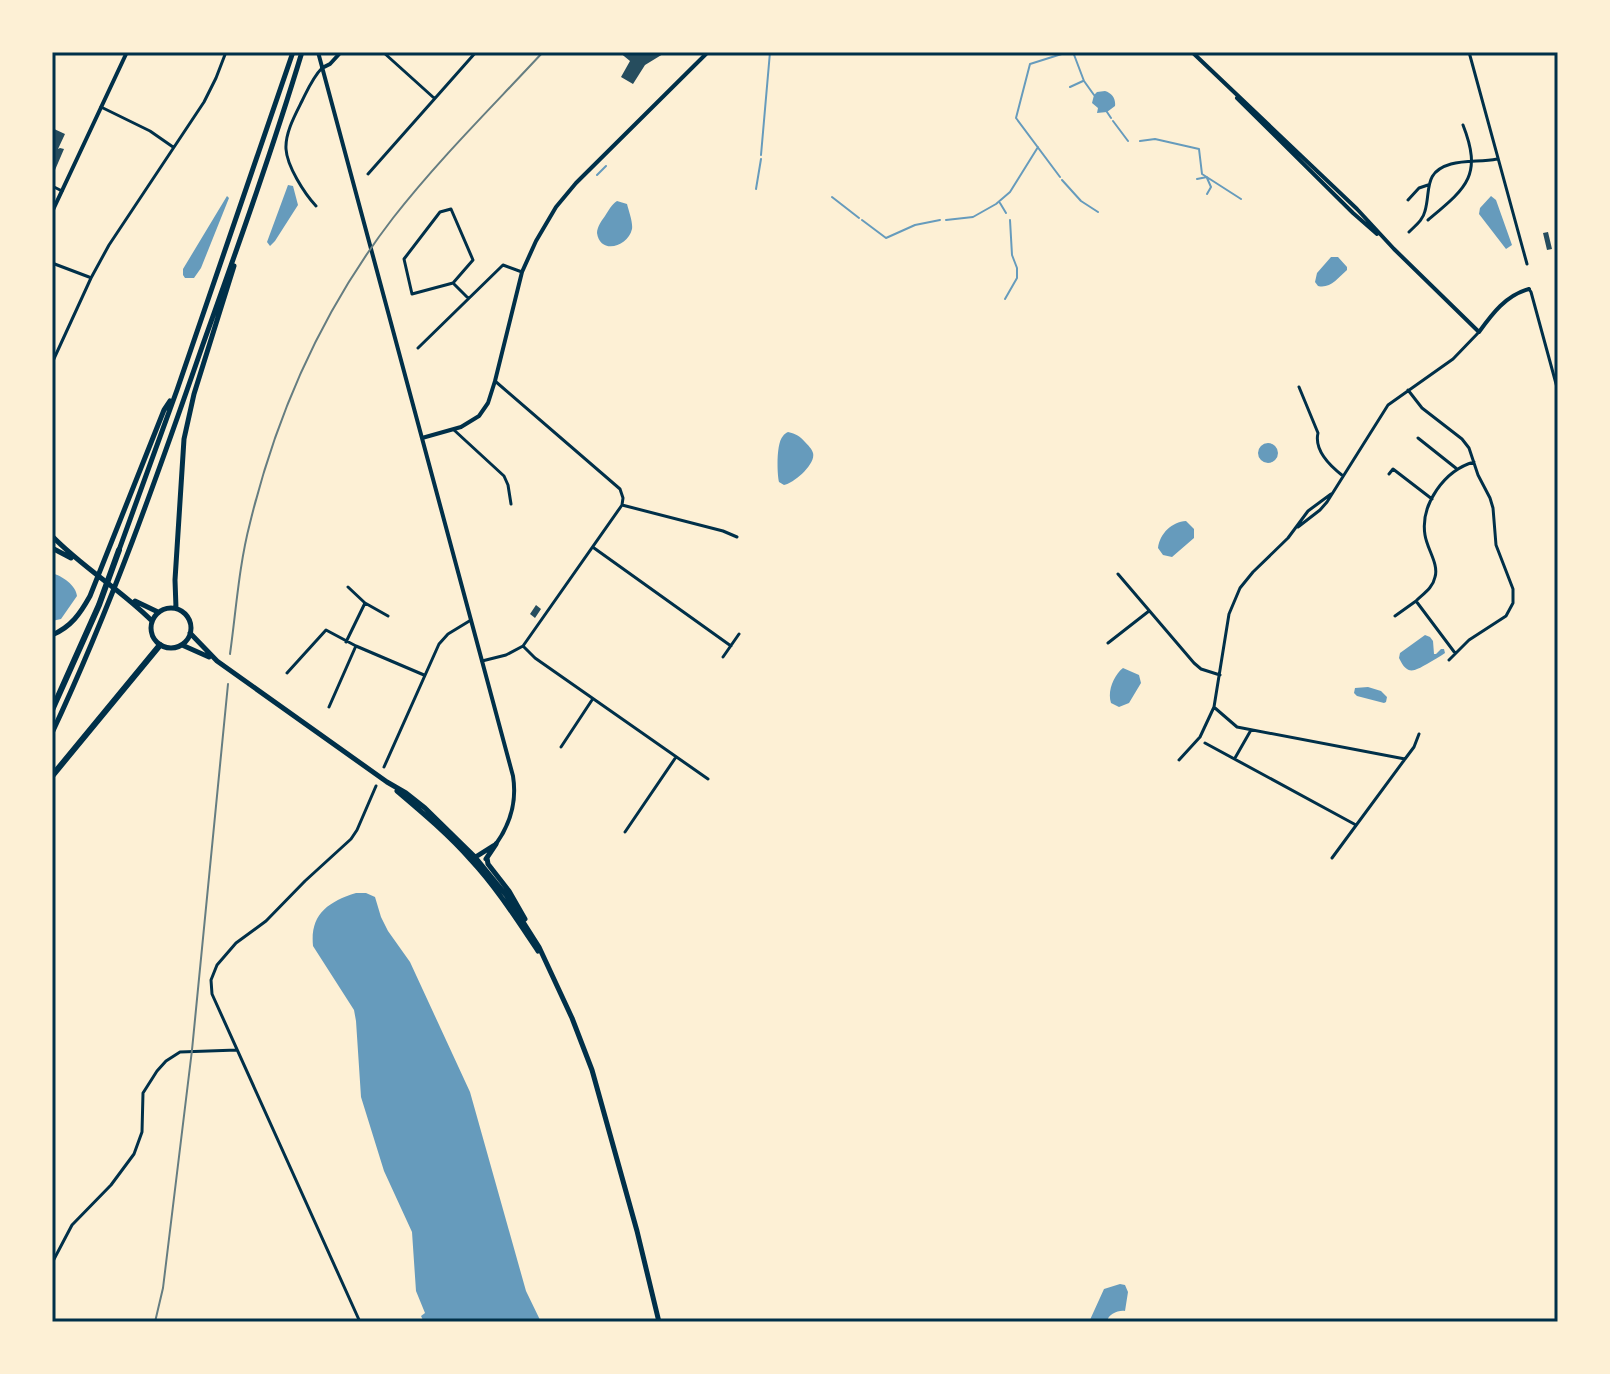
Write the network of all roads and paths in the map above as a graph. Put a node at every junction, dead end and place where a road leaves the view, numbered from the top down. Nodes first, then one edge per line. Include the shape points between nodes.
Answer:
1 (127, 52) edge
2 (226, 52) edge
3 (293, 52) edge
4 (302, 52) edge
5 (318, 52) edge
6 (341, 52) edge
7 (383, 52) edge
8 (476, 52) edge
9 (708, 52) edge
10 (1192, 52) edge
11 (1469, 52) edge
12 (322, 68) junction
13 (434, 98) junction
14 (101, 107) junction
15 (1463, 125) dead end
16 (173, 147) junction
17 (1497, 159) junction
18 (1472, 163) junction
19 (368, 174) dead end
20 (1428, 185) junction
21 (52, 186) edge
22 (62, 191) junction
23 (1408, 200) dead end
24 (316, 206) dead end
25 (52, 212) edge
26 (249, 215) junction
27 (1428, 220) dead end
28 (1409, 232) dead end
29 (52, 263) edge
30 (1527, 264) dead end
31 (522, 272) junction
32 (91, 278) junction
33 (453, 283) junction
34 (1529, 289) joint
35 (468, 298) junction
36 (1479, 332) junction
37 (418, 348) dead end
38 (52, 363) edge
39 (495, 381) junction
40 (1299, 387) dead end
41 (177, 390) junction
42 (1408, 390) junction
43 (1558, 391) edge
44 (454, 430) junction
45 (422, 438) junction
46 (1418, 438) dead end
47 (1474, 462) junction
48 (1457, 469) junction
49 (1389, 474) dead end
50 (1343, 476) junction
51 (1432, 499) junction
52 (511, 504) dead end
53 (622, 505) junction
54 (52, 536) edge
55 (737, 537) dead end
56 (52, 548) edge
57 (594, 548) junction
58 (119, 550) joint
59 (82, 565) junction
60 (1118, 574) dead end
61 (348, 587) dead end
62 (130, 599) junction
63 (1416, 601) junction
64 (365, 603) junction
65 (176, 608) junction
66 (1149, 611) junction
67 (158, 612) junction
68 (388, 616) dead end
69 (1395, 616) dead end
70 (471, 620) junction
71 (152, 621) junction
72 (190, 633) junction
73 (739, 634) dead end
74 (52, 635) edge
75 (346, 642) junction
76 (1108, 643) dead end
77 (160, 645) junction
78 (182, 645) junction
79 (356, 646) junction
80 (523, 646) junction
81 (731, 646) junction
82 (1456, 654) junction
83 (723, 657) dead end
84 (1449, 660) dead end
85 (217, 661) junction
86 (482, 661) junction
87 (287, 673) dead end
88 (424, 675) junction
89 (1220, 675) junction
90 (593, 699) junction
91 (329, 707) dead end
92 (1214, 707) junction
93 (52, 710) edge
94 (1251, 729) junction
95 (52, 733) edge
96 (1419, 734) dead end
97 (1205, 743) dead end
98 (561, 747) dead end
99 (676, 757) junction
100 (1235, 758) junction
101 (1405, 759) junction
102 (1179, 760) dead end
103 (384, 767) dead end
104 (52, 776) edge
105 (708, 779) dead end
106 (376, 786) dead end
107 (1356, 825) junction
108 (625, 832) dead end
109 (496, 844) junction
110 (487, 858) junction
111 (1332, 858) dead end
112 (477, 861) junction
113 (532, 934) junction
114 (546, 965) junction
115 (237, 1050) junction
116 (52, 1263) edge
117 (360, 1322) edge
118 (659, 1322) edge

1 - 14 street
2 - 16 street via 204,102
3 - 41 main road
4 - 26 main road
5 - 12 street
6 - 12 street
7 - 13 street
8 - 13 street
9 - 31 street via 566,195
10 - 36 street
11 - 17 street
12 - 24 street via 293,118 286,151
12 - 45 street
13 - 19 street
14 - 16 street
14 - 22 street
15 - 18 street
16 - 32 street
17 - 18 street
17 - 30 street
18 - 20 street via 1440,168
18 - 27 street via 1463,188
20 - 23 street
20 - 28 street via 1424,214
21 - 22 street
22 - 25 street
26 - 65 main road via 184,439
26 - 95 main road via 130,551
29 - 32 street
31 - 35 street via 503,265
31 - 39 street
32 - 38 street
33 - 33 street via 473,260 451,209 440,212 404,259 412,294
33 - 35 street
34 - 36 street via 1502,304
34 - 43 street
35 - 37 street
36 - 42 street via 1453,359
39 - 44 street via 479,416
39 - 53 street via 620,489
40 - 50 street via 1321,453
41 - 58 main road
41 - 74 main road via 164,410 90,596 73,623
42 - 47 street via 1466,443
42 - 50 street via 1383,412
44 - 45 street
44 - 52 street via 504,476
45 - 70 street
46 - 48 street
47 - 48 street
47 - 82 street via 1493,508 1496,545 1514,597 1506,616
48 - 51 street
49 - 51 street via 1393,469
50 - 89 street via 1320,510 1240,588 1229,614
51 - 63 street via 1424,532 1436,574
53 - 55 street
53 - 57 street
54 - 59 main road
56 - 59 main road
57 - 80 street
57 - 81 street
58 - 93 highway
59 - 62 main road
60 - 66 street
61 - 64 street
62 - 67 main road
62 - 71 main road
63 - 69 street
63 - 82 street
64 - 68 street
64 - 75 street
65 - 67 main road
65 - 72 main road via 188,617
66 - 76 street
66 - 89 street via 1194,663
67 - 71 main road
70 - 86 street
70 - 88 street via 439,644
71 - 77 main road via 152,634
72 - 78 main road
72 - 85 main road
73 - 81 street
75 - 79 street
75 - 87 street via 326,630
77 - 78 main road
77 - 104 highway
78 - 85 main road
79 - 88 street
79 - 91 street
80 - 86 street
80 - 90 street
81 - 83 street
82 - 84 street
85 - 112 main road via 387,782
86 - 109 street via 514,785 511,815
88 - 103 street
89 - 92 street
90 - 98 street
90 - 99 street
92 - 94 street via 1237,727
92 - 102 street via 1200,737
94 - 100 street
94 - 101 street
96 - 101 street
97 - 100 street
99 - 105 street
99 - 108 street
100 - 107 street
101 - 107 street
106 - 115 street via 351,839 217,965 212,994
107 - 111 street
109 - 110 main road
109 - 112 main road
110 - 112 main road
110 - 113 main road
112 - 113 main road
112 - 114 main road
113 - 114 main road
114 - 118 main road via 592,1070
115 - 116 street via 180,1052 157,1071 143,1093 142,1132 134,1154 72,1225
115 - 117 street

